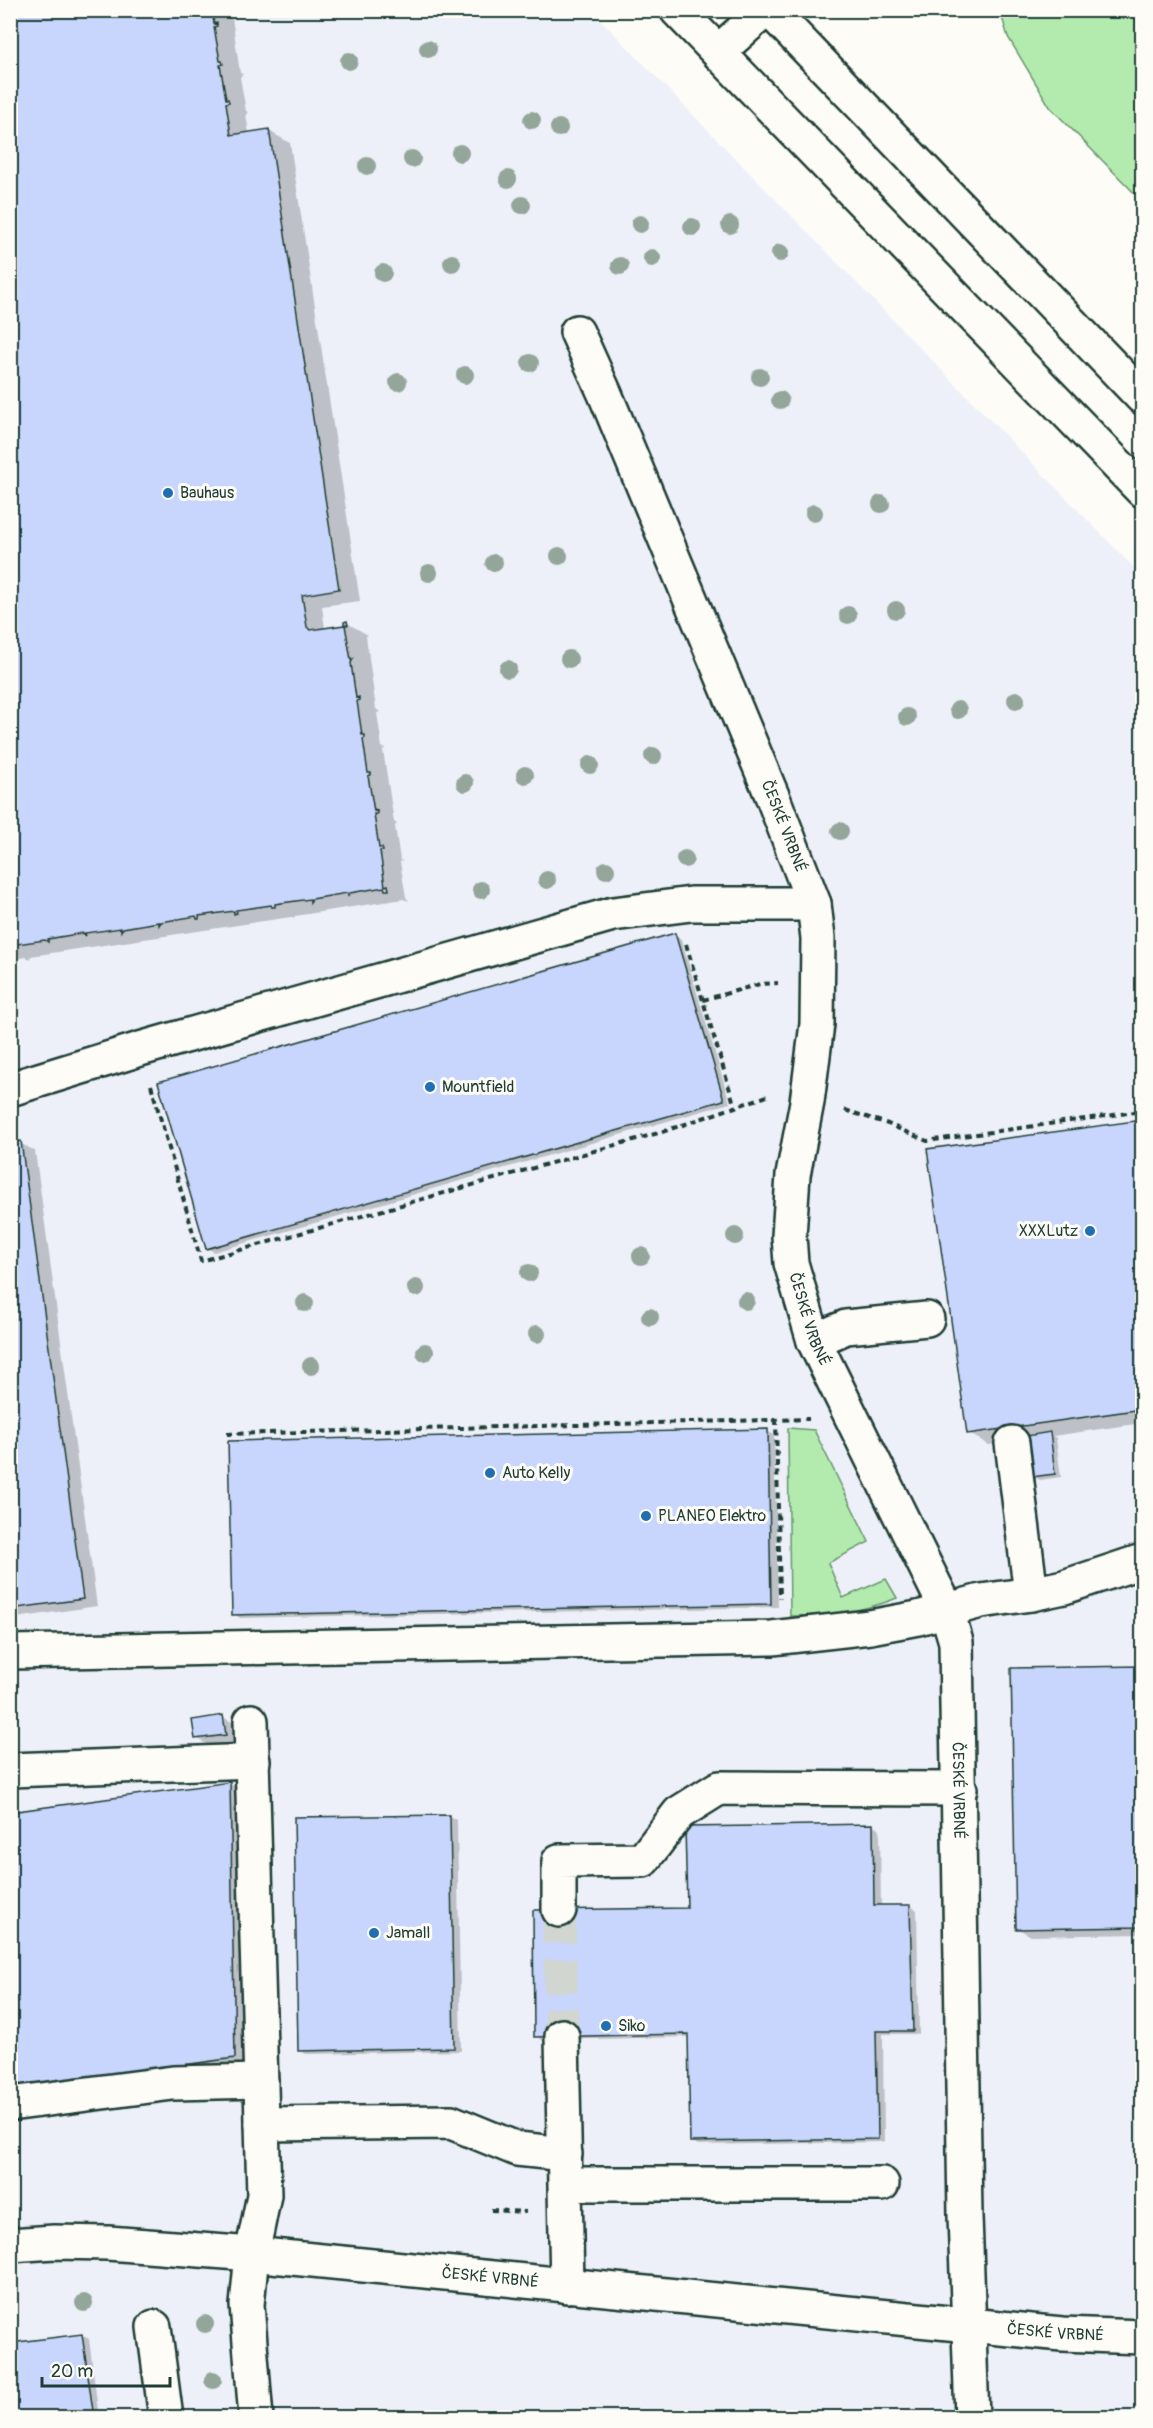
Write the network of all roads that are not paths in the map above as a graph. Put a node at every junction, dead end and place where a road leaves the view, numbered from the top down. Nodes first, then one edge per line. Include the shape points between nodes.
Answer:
1 (677, 10) edge
2 (767, 10) edge
3 (718, 52) junction
4 (577, 332) dead end
5 (1143, 397) edge
6 (1143, 490) edge
7 (814, 904) junction
8 (10, 1089) edge
9 (927, 1320) dead end
10 (814, 1341) junction
11 (1012, 1443) dead end
12 (1143, 1561) edge
13 (1031, 1594) junction
14 (946, 1608) junction
15 (10, 1652) edge
16 (251, 1721) dead end
17 (253, 1761) junction
18 (10, 1770) edge
19 (960, 1789) junction
20 (559, 1910) tunnel mouth
21 (562, 2036) tunnel mouth
22 (261, 2081) junction
23 (10, 2104) edge
24 (262, 2124) junction
25 (566, 2169) junction
26 (882, 2184) dead end
27 (10, 2245) edge
28 (252, 2254) junction
29 (567, 2286) junction
30 (969, 2325) junction
31 (154, 2327) dead end
32 (1143, 2337) edge
33 (166, 2418) edge
34 (256, 2418) edge
35 (972, 2418) edge

1 - 3 street
2 - 3 street
2 - 5 street
3 - 6 street
4 - 7 street, ČESKÉ VRBNÉ
7 - 8 street via 691,904 613,914
7 - 10 street, ČESKÉ VRBNÉ via 818,938 817,1024 793,1175 789,1236 791,1263
9 - 10 street via 846,1327
10 - 14 street, ČESKÉ VRBNÉ
11 - 13 street
12 - 13 street
13 - 14 street
14 - 15 street via 870,1627 782,1637
14 - 19 street, ČESKÉ VRBNÉ via 956,1642
16 - 17 street
17 - 18 street
17 - 22 street
19 - 20 street via 719,1788 679,1813 643,1860 559,1861
19 - 30 street, ČESKÉ VRBNÉ
21 - 25 street
22 - 23 street via 173,2083
22 - 24 street
24 - 25 street via 451,2122
24 - 28 street via 264,2195
25 - 26 street
25 - 29 street
27 - 28 street, ČESKÉ VRBNÉ via 108,2243
28 - 29 street, ČESKÉ VRBNÉ
28 - 34 street via 247,2305
29 - 30 street, ČESKÉ VRBNÉ
30 - 32 street, ČESKÉ VRBNÉ
30 - 35 street, ČESKÉ VRBNÉ
31 - 33 street

